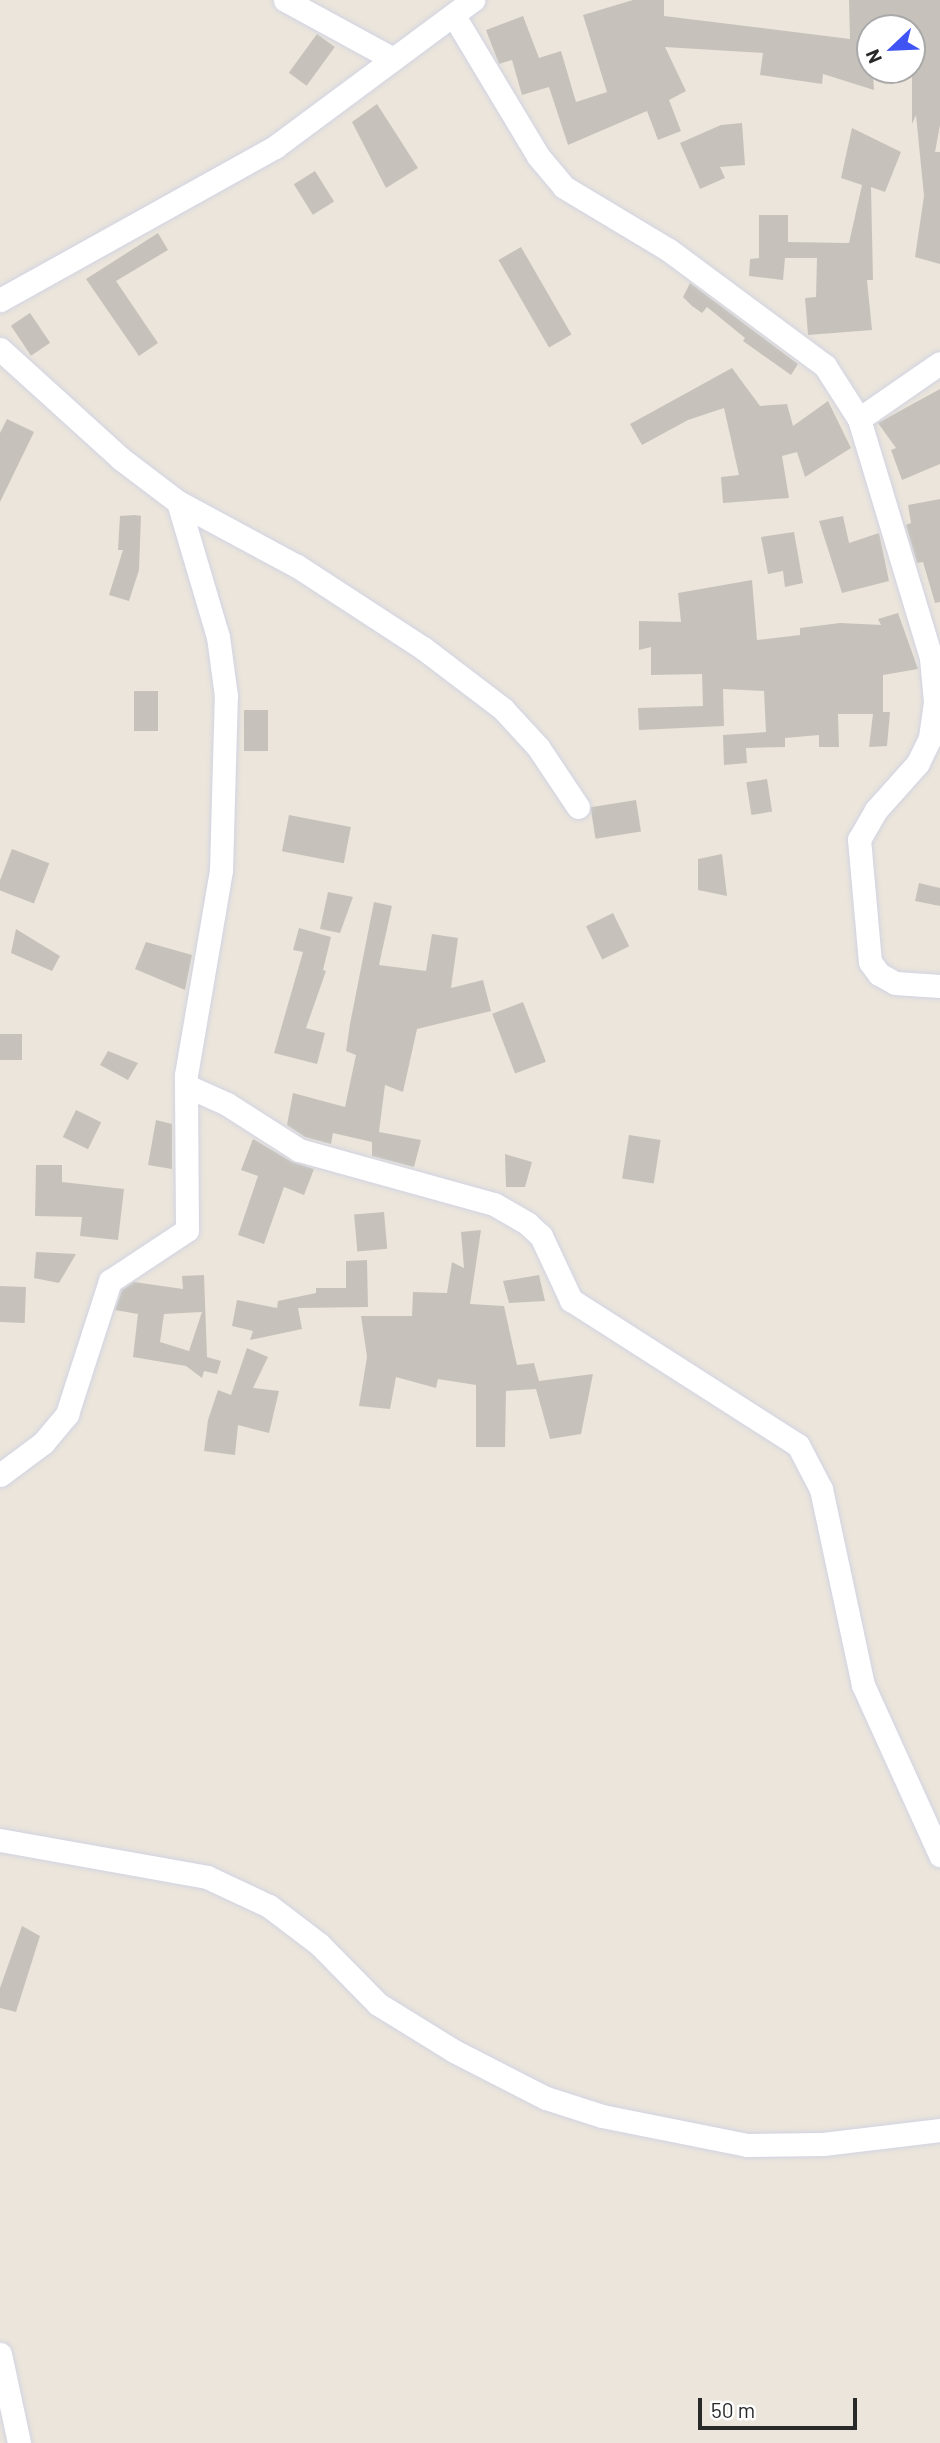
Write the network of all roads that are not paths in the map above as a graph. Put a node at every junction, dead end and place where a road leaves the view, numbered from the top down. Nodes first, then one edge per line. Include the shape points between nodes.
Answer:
1 (285, 0) edge
2 (473, 0) edge
3 (454, 16) junction
4 (393, 60) junction
5 (0, 300) edge
6 (0, 349) edge
7 (940, 363) edge
8 (859, 419) junction
9 (178, 502) junction
10 (578, 807) dead end
11 (940, 986) edge
12 (187, 1086) junction
13 (0, 1475) edge
14 (0, 1840) edge
15 (940, 1855) edge
16 (940, 2130) edge
17 (0, 2354) edge
18 (19, 2443) edge

1 - 4 street
2 - 3 street
3 - 4 street
3 - 8 street via 538,156 564,187 669,250 825,366
4 - 5 street via 275,147
6 - 9 street via 120,458
7 - 8 street
8 - 11 street via 931,658 935,702 930,738 918,763 876,810 859,839 870,962 895,983
9 - 10 street via 297,566 433,655 520,724
9 - 12 street via 218,637 226,696 221,870 194,1010
12 - 13 street via 187,1230 110,1282 66,1414 43,1443
12 - 15 street via 228,1104 299,1150 494,1204 541,1236 570,1300 798,1445 821,1489 863,1685
14 - 16 street via 207,1877 268,1906 319,1944 378,2004 454,2051 546,2098 601,2116 747,2145 823,2144
17 - 18 street

